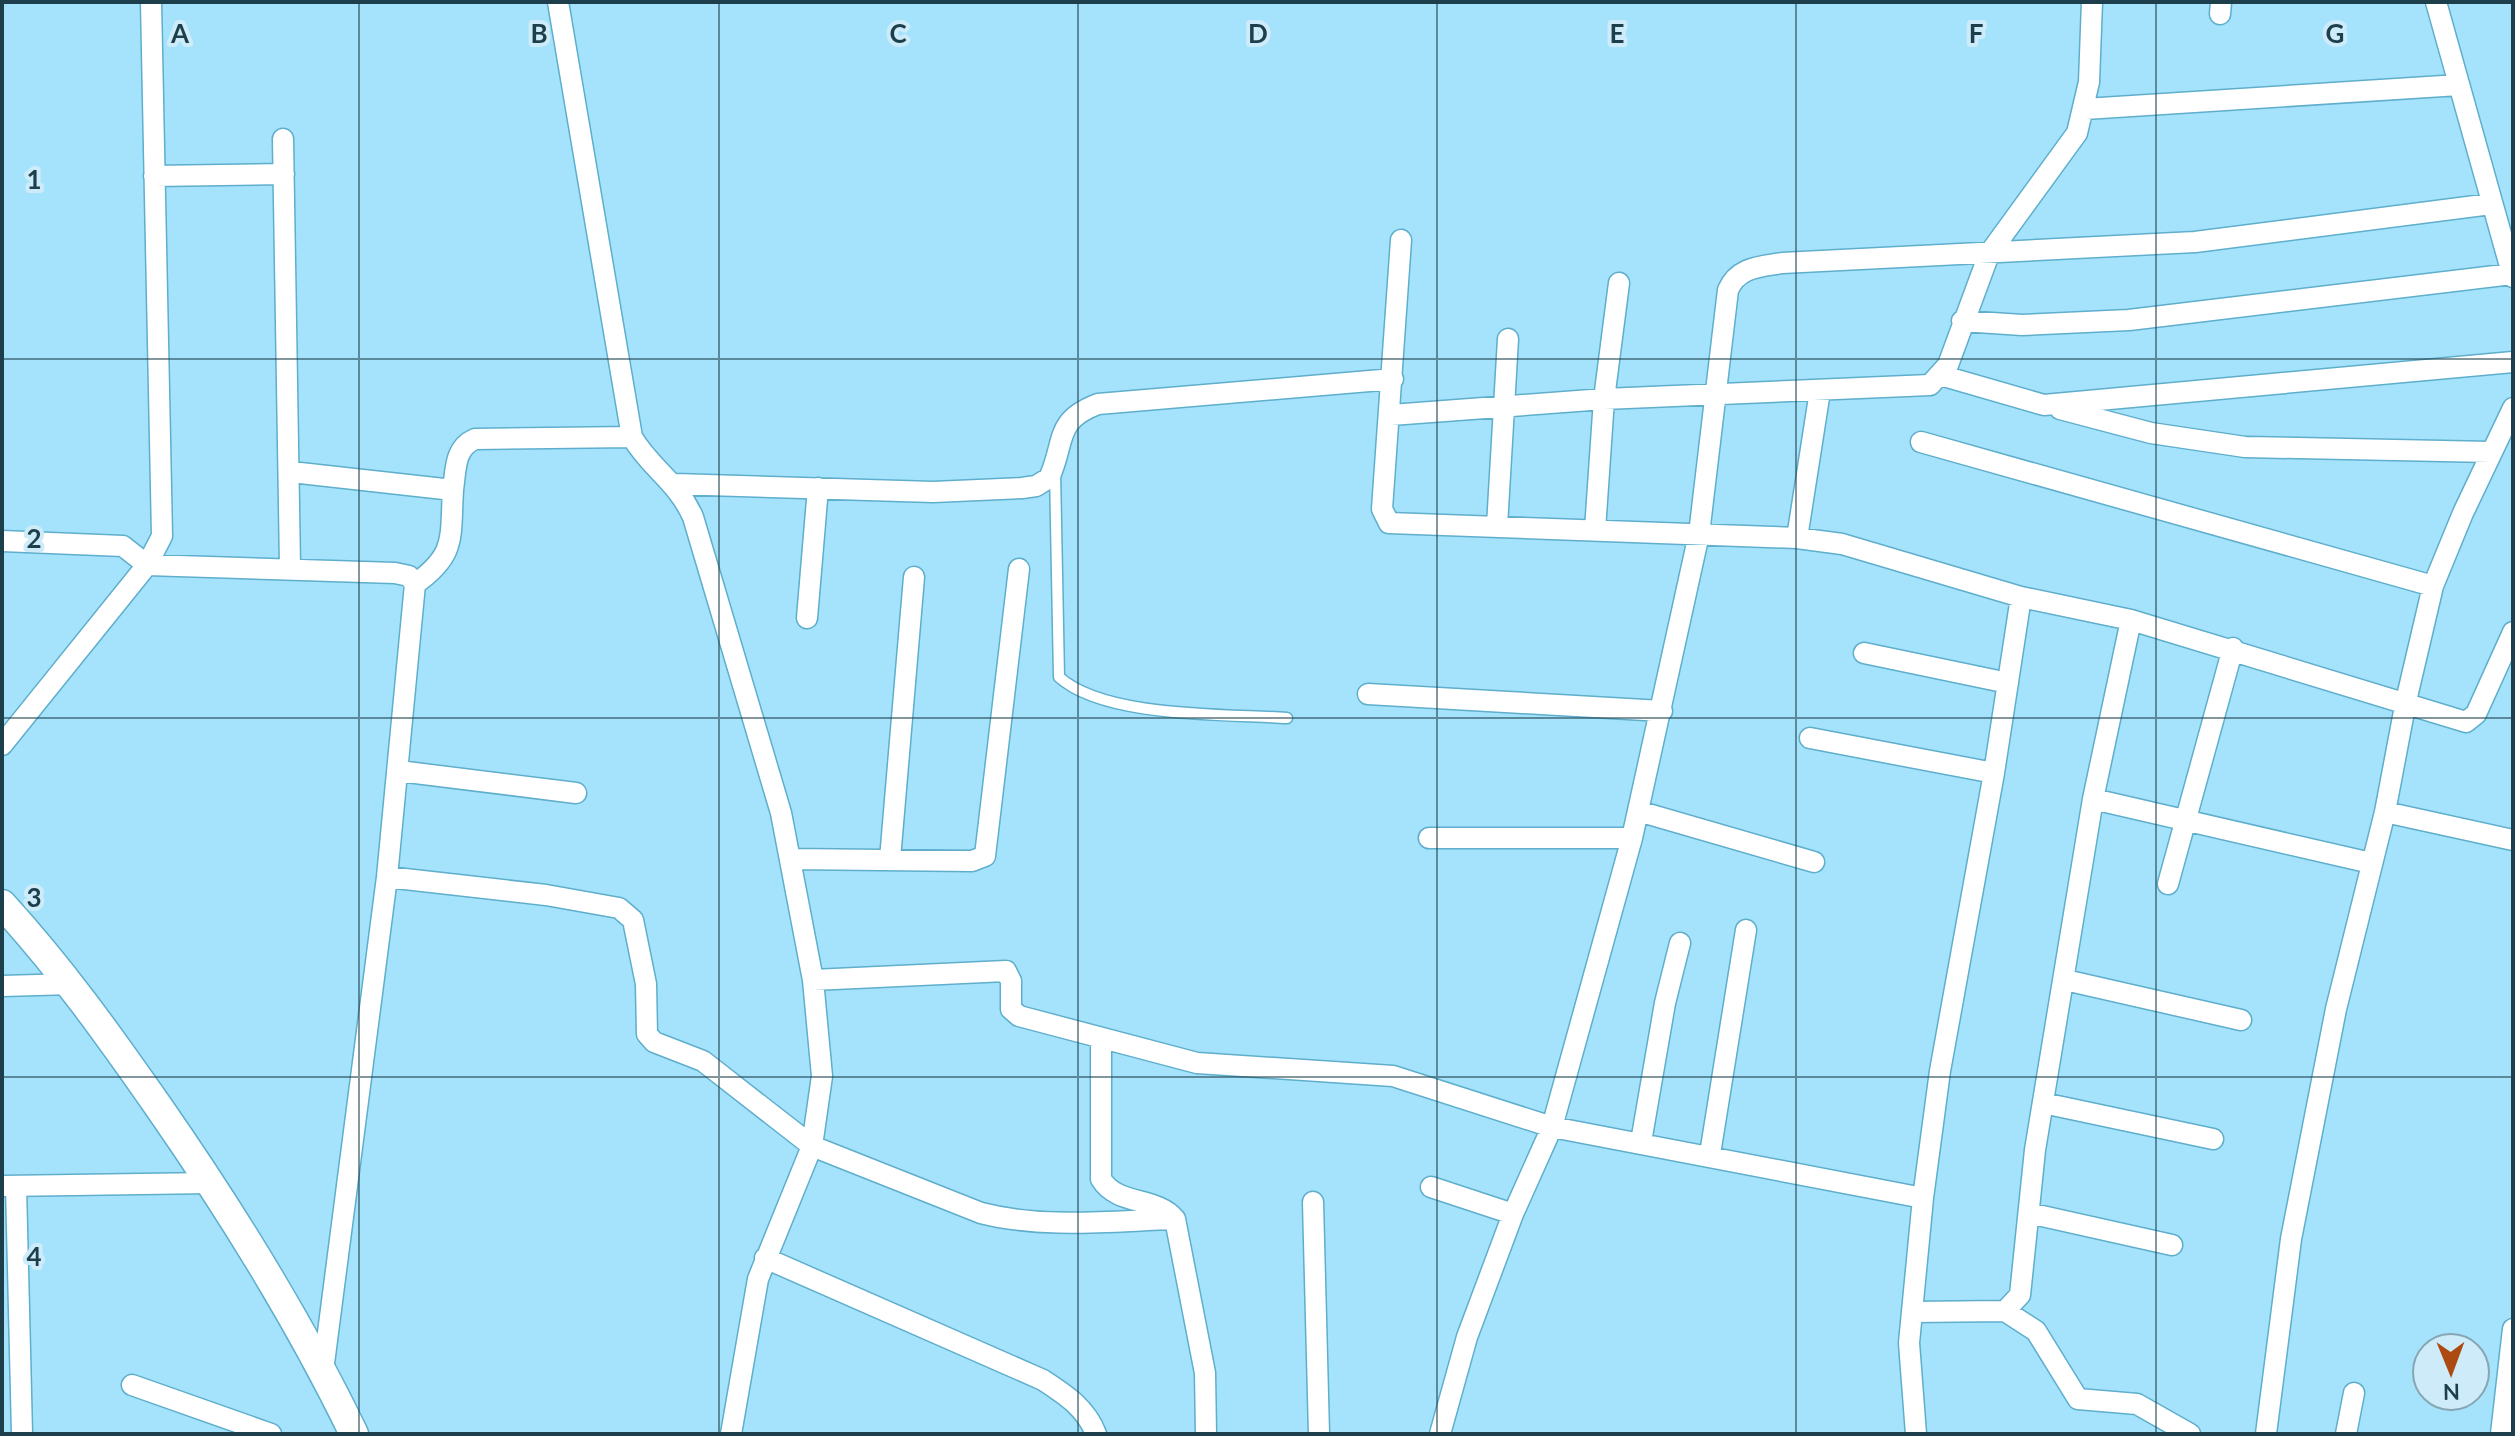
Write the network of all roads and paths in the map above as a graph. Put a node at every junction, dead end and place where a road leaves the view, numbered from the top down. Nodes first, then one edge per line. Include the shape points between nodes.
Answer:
1 (151, 2) edge
2 (558, 2) edge
3 (2092, 2) edge
4 (2436, 2) edge
5 (2459, 85) junction
6 (2085, 109) junction
7 (283, 139) dead end
8 (284, 174) junction
9 (154, 176) junction
10 (2491, 204) junction
11 (1401, 240) dead end
12 (1989, 254) junction
13 (2512, 276) edge
14 (1619, 283) dead end
15 (1962, 321) junction
16 (1508, 339) dead end
17 (2513, 362) edge
18 (1940, 375) junction
19 (1393, 379) junction
20 (1820, 391) junction
21 (1714, 394) junction
22 (1604, 399) junction
23 (2044, 405) junction
24 (1506, 406) junction
25 (2513, 408) edge
26 (1391, 415) junction
27 (632, 437) junction
28 (1921, 442) dead end
29 (2491, 452) junction
30 (1055, 465) junction
31 (291, 472) junction
32 (675, 484) junction
33 (818, 488) junction
34 (453, 490) junction
35 (1497, 526) junction
36 (1595, 530) junction
37 (1699, 534) junction
38 (1797, 538) junction
39 (2, 541) edge
40 (147, 565) junction
41 (290, 567) junction
42 (1019, 569) dead end
43 (914, 577) dead end
44 (415, 584) junction
45 (2433, 586) junction
46 (2021, 597) junction
47 (807, 618) dead end
48 (2131, 620) junction
49 (2513, 632) edge
50 (2233, 648) junction
51 (1864, 653) dead end
52 (2008, 683) junction
53 (1368, 694) dead end
54 (2406, 701) junction
55 (1662, 711) junction
56 (1287, 718) dead end
57 (1810, 738) dead end
58 (2, 745) edge
59 (399, 771) junction
60 (1994, 773) junction
61 (576, 793) dead end
62 (2093, 799) junction
63 (1638, 811) junction
64 (2385, 812) junction
65 (2187, 818) junction
66 (1429, 838) dead end
67 (1632, 838) junction
68 (2513, 840) edge
69 (791, 859) junction
70 (890, 859) junction
71 (1814, 862) dead end
72 (2371, 863) junction
73 (387, 877) junction
74 (2168, 884) dead end
75 (2, 904) edge
76 (1746, 930) dead end
77 (1680, 943) dead end
78 (813, 980) junction
79 (2065, 980) junction
80 (73, 984) junction
81 (2, 986) edge
82 (2241, 1020) dead end
83 (1101, 1040) junction
84 (2043, 1103) junction
85 (1552, 1127) junction
86 (2213, 1139) dead end
87 (1641, 1142) junction
88 (812, 1146) junction
89 (1710, 1154) junction
90 (211, 1183) junction
91 (9, 1186) edge
92 (1431, 1187) dead end
93 (1923, 1198) junction
94 (1313, 1202) dead end
95 (2029, 1213) junction
96 (1513, 1214) junction
97 (1175, 1219) junction
98 (2172, 1245) dead end
99 (765, 1258) junction
100 (2005, 1311) junction
101 (1912, 1312) junction
102 (2513, 1329) edge
103 (11, 1358) edge
104 (323, 1371) junction
105 (132, 1385) dead end
106 (2354, 1393) dead end
107 (22, 1434) edge
108 (271, 1434) edge
109 (354, 1434) edge
110 (731, 1434) edge
111 (1096, 1434) edge
112 (1206, 1434) edge
113 (1319, 1434) edge
114 (1440, 1434) edge
115 (1916, 1434) edge
116 (2190, 1434) edge
117 (2266, 1434) edge
118 (2346, 1434) edge
119 (2501, 1434) edge

1 - 9 street
2 - 27 street
3 - 6 street
4 - 5 street
5 - 6 street
5 - 10 street
6 - 12 street via 2077,133
7 - 8 street
8 - 9 street
8 - 31 street
9 - 40 street via 163,516 162,536
10 - 12 street via 2208,241
10 - 13 street
11 - 19 street
12 - 15 street
12 - 21 street via 1782,263 1740,273 1728,290
13 - 15 street via 2129,320 2022,325
14 - 22 street
15 - 18 street
16 - 24 street
17 - 23 street
18 - 20 street via 1919,388
18 - 23 street
19 - 26 street
19 - 30 street via 1098,404 1070,418
20 - 21 street
20 - 38 street
21 - 22 street
21 - 37 street
22 - 24 street
22 - 36 street
23 - 29 street via 2151,433 2245,447
24 - 26 street
24 - 35 street
25 - 29 street
26 - 35 street via 1383,518 1399,525
27 - 32 street
27 - 34 street via 475,439 458,453
28 - 45 street
29 - 45 street
30 - 33 street via 1049,478 1022,488
30 - 56 lane via 1059,677 1089,693 1138,707
31 - 34 street
31 - 41 street
32 - 33 street
32 - 69 street via 693,517
33 - 47 street
34 - 44 street via 447,555
35 - 36 street
36 - 37 street
37 - 38 street
37 - 55 street
38 - 46 street via 1868,550
39 - 40 street via 123,546
40 - 41 street
40 - 58 street
41 - 44 street via 395,573 409,576
42 - 70 street via 989,849 980,860
43 - 70 street
44 - 59 street
45 - 54 street
46 - 48 street
46 - 52 street
48 - 50 street
48 - 62 street
49 - 54 street via 2471,720
50 - 54 street
50 - 65 street
51 - 52 street
52 - 60 street
53 - 55 street
54 - 64 street
55 - 63 street
57 - 60 street
59 - 61 street
59 - 73 street
60 - 93 street via 1940,1071
62 - 65 street
62 - 79 street
63 - 67 street
63 - 71 street
64 - 68 street
64 - 72 street
65 - 72 street
65 - 74 street
66 - 67 street
67 - 85 street
69 - 70 street
69 - 78 street
72 - 117 street via 2291,1239
73 - 88 street via 619,908 633,920 646,984 647,1034 654,1042 703,1061
73 - 104 street
75 - 80 street
76 - 89 street
77 - 87 street
78 - 83 street via 1006,971 1015,1014
78 - 88 street via 822,1076
79 - 82 street
79 - 84 street
80 - 81 street
80 - 90 street
83 - 85 street via 1197,1063 1393,1076
83 - 97 street via 1101,1179 1112,1193 1161,1207
84 - 86 street
84 - 95 street
85 - 87 street
85 - 96 street
87 - 89 street
88 - 97 street via 1008,1219
88 - 99 street
89 - 93 street
90 - 91 street
90 - 104 street
91 - 103 street
92 - 96 street
93 - 101 street
94 - 113 street
95 - 98 street
95 - 100 street via 2020,1295
96 - 114 street via 1467,1337
97 - 112 street via 1205,1373
99 - 110 street
99 - 111 street via 1043,1380 1088,1416
100 - 101 street
100 - 116 street via 2036,1331 2078,1399 2137,1404
101 - 115 street
102 - 119 street
103 - 107 street
104 - 109 street
105 - 108 street
106 - 118 street

